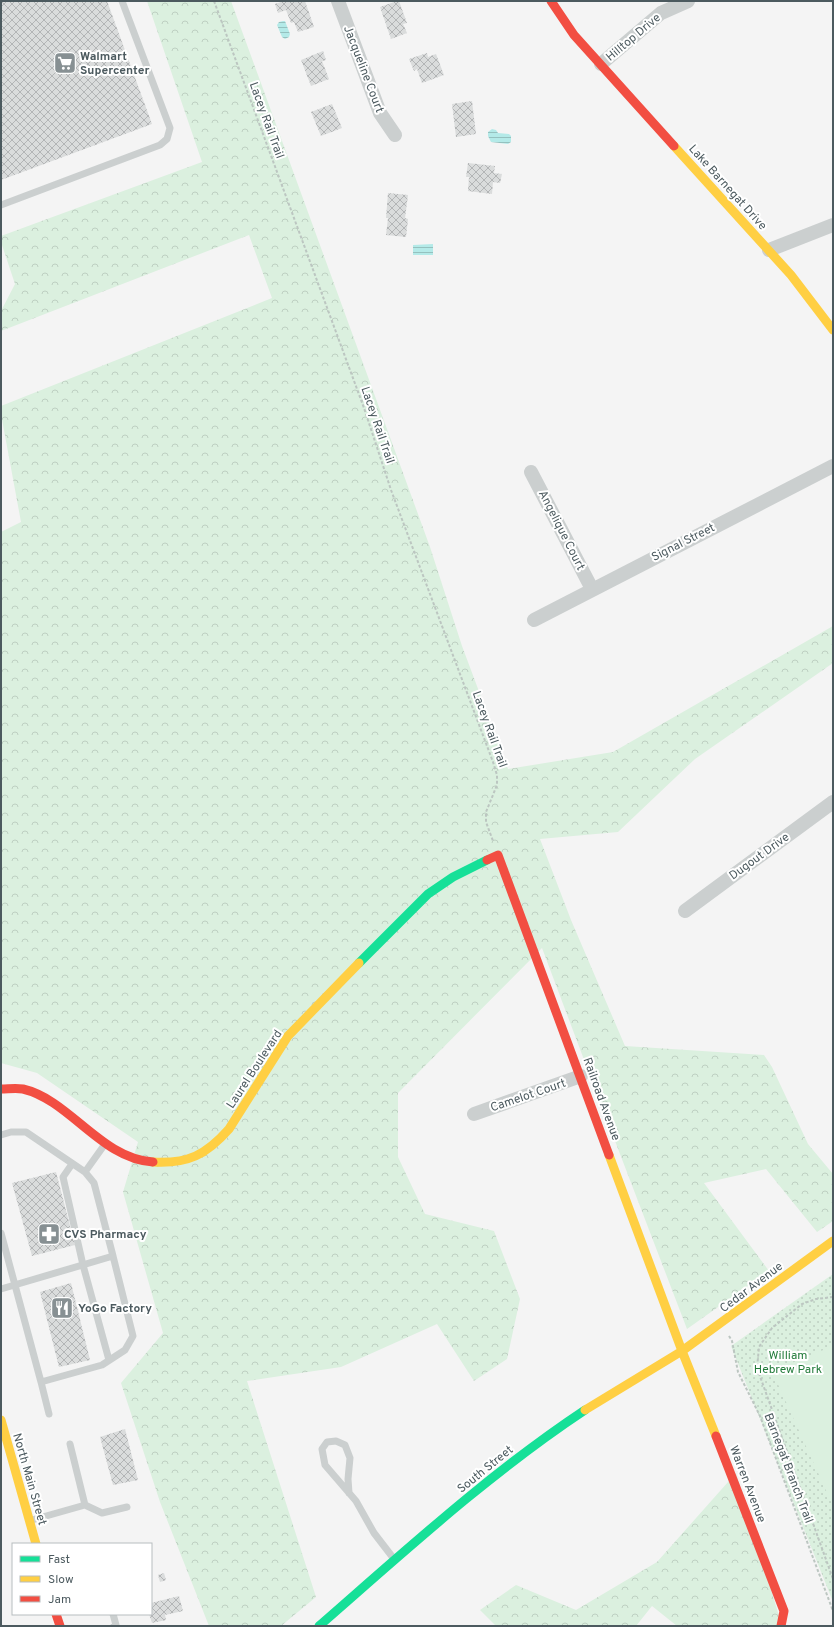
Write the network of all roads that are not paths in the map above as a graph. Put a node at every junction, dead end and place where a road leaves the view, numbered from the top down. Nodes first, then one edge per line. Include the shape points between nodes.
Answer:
1 (122, 1) edge
2 (338, 1) edge
3 (551, 1) edge
4 (688, 1) edge
5 (601, 64) junction
6 (395, 135) dead end
7 (1, 205) edge
8 (833, 225) edge
9 (769, 250) junction
10 (833, 330) edge
11 (833, 466) edge
12 (531, 472) dead end
13 (592, 589) junction
14 (534, 620) dead end
15 (833, 802) edge
16 (498, 855) joint
17 (685, 911) dead end
18 (581, 1076) junction
19 (1, 1089) edge
20 (474, 1114) dead end
21 (1, 1136) edge
22 (105, 1144) junction
23 (72, 1164) junction
24 (85, 1172) junction
25 (1, 1233) edge
26 (833, 1240) edge
27 (113, 1256) junction
28 (83, 1265) junction
29 (16, 1285) junction
30 (1, 1289) edge
31 (682, 1351) junction
32 (109, 1360) junction
33 (41, 1382) junction
34 (49, 1414) dead end
35 (1, 1420) edge
36 (70, 1444) dead end
37 (350, 1494) junction
38 (85, 1505) junction
39 (128, 1507) dead end
40 (30, 1521) junction
41 (36, 1543) edge
42 (395, 1560) junction
43 (56, 1615) edge
44 (113, 1615) edge
45 (60, 1626) edge
46 (114, 1626) edge
47 (319, 1626) edge
48 (780, 1626) edge

1 - 7 lane via 170,128 167,139 160,145
2 - 6 street, Jacqueline Court via 380,112
3 - 5 main road, Lake Barnegat Drive via 574,35
4 - 5 street, Hilltop Drive via 661,13
5 - 9 main road, Lake Barnegat Drive
8 - 9 street
9 - 10 main road, Lake Barnegat Drive
11 - 13 street, Signal Street
12 - 13 street, Angelique Court
13 - 14 street, Signal Street
15 - 17 street, Dugout Drive
16 - 18 main road, Railroad Avenue
16 - 22 main road, Laurel Boulevard via 445,880 428,894 305,1018 288,1036 219,1141 195,1157 176,1163 158,1164 122,1155
18 - 20 street, Camelot Court
18 - 31 main road, Railroad Avenue
19 - 22 main road, Laurel Boulevard via 22,1089 44,1098
21 - 23 lane via 11,1132 26,1132
22 - 24 lane
23 - 24 lane
23 - 28 lane via 63,1176
24 - 27 lane via 94,1183
25 - 29 lane
26 - 31 main road, Cedar Avenue
27 - 28 lane
27 - 32 lane via 133,1336 124,1350
28 - 29 lane
28 - 32 lane
29 - 30 lane
29 - 33 lane
31 - 42 main road, South Street via 584,1411 518,1457
31 - 48 main road, Warren Avenue via 784,1611
32 - 33 lane via 102,1365
33 - 34 lane
35 - 40 main road, North Main Street
36 - 38 lane
37 - 37 lane via 325,1465 322,1449 327,1442 336,1441 345,1445 350,1458
37 - 42 lane via 374,1533
38 - 39 lane via 102,1513
38 - 40 lane
40 - 41 main road, North Main Street
42 - 47 main road, South Street
43 - 45 main road
44 - 46 lane

